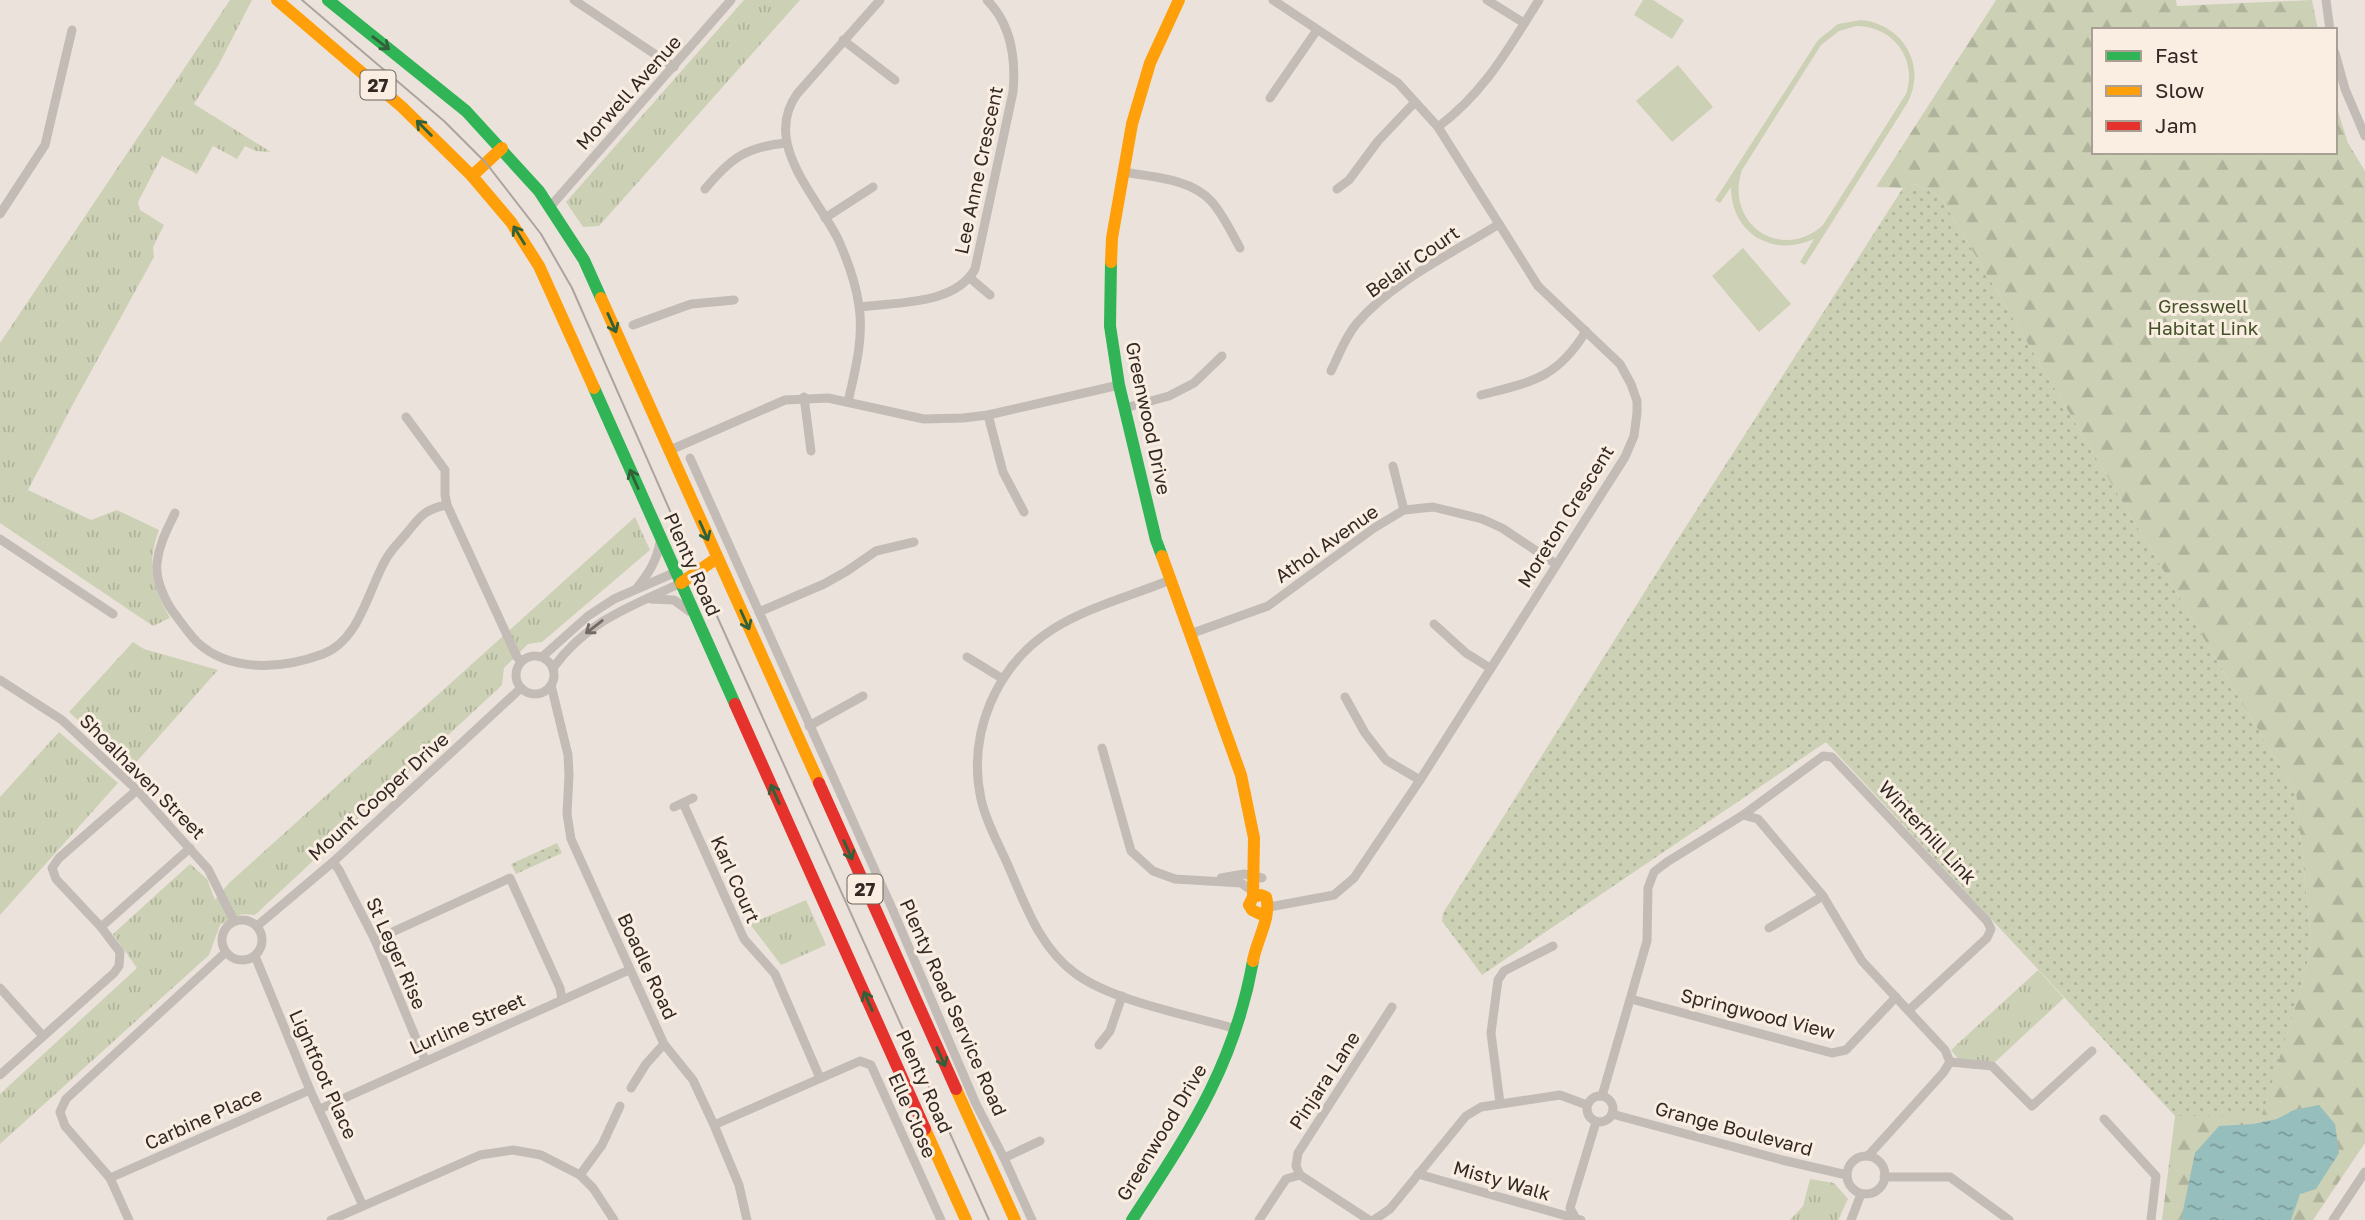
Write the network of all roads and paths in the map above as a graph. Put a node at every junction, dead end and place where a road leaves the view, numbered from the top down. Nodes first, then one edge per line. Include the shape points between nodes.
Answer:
1 (277, 0) edge
2 (328, 0) edge
3 (574, 0) edge
4 (731, 0) edge
5 (880, 0) edge
6 (987, 0) edge
7 (1179, 0) edge
8 (1273, 0) edge
9 (1487, 0) edge
10 (1539, 0) edge
11 (2326, 0) edge
12 (1524, 23) junction
13 (2330, 28) edge
14 (72, 30) dead end
15 (1317, 30) junction
16 (843, 40) junction
17 (2337, 60) edge
18 (674, 67) junction
19 (895, 80) dead end
20 (1270, 98) dead end
21 (1415, 102) junction
22 (1438, 128) junction
23 (2365, 136) edge
24 (786, 143) junction
25 (502, 148) junction
26 (1123, 172) junction
27 (472, 176) junction
28 (873, 187) dead end
29 (705, 189) dead end
30 (1337, 189) dead end
31 (550, 207) junction
32 (0, 214) edge
33 (825, 218) junction
34 (1499, 223) junction
35 (1240, 248) dead end
36 (970, 278) junction
37 (990, 295) dead end
38 (734, 300) dead end
39 (859, 307) junction
40 (634, 325) dead end
41 (1586, 331) junction
42 (1222, 356) dead end
43 (1331, 371) dead end
44 (1119, 385) junction
45 (1481, 395) dead end
46 (804, 397) junction
47 (848, 402) junction
48 (1125, 408) junction
49 (988, 415) junction
50 (406, 417) dead end
51 (668, 451) junction
52 (811, 451) dead end
53 (690, 458) dead end
54 (1392, 466) dead end
55 (681, 480) junction
56 (702, 486) junction
57 (447, 505) junction
58 (1404, 510) junction
59 (1024, 512) dead end
60 (175, 513) dead end
61 (661, 538) junction
62 (0, 539) edge
63 (914, 542) dead end
64 (716, 558) junction
65 (1556, 564) junction
66 (678, 578) junction
67 (1170, 580) junction
68 (636, 590) junction
69 (646, 599) junction
70 (759, 611) junction
71 (113, 614) dead end
72 (697, 620) junction
73 (1434, 624) dead end
74 (1190, 634) junction
75 (542, 657) junction
76 (967, 657) dead end
77 (521, 661) junction
78 (553, 668) junction
79 (1490, 668) junction
80 (1003, 679) junction
81 (0, 680) edge
82 (551, 685) junction
83 (521, 688) junction
84 (537, 694) junction
85 (863, 696) dead end
86 (1345, 697) dead end
87 (558, 713) junction
88 (809, 726) junction
89 (1102, 748) dead end
90 (1420, 780) junction
91 (137, 790) junction
92 (693, 798) dead end
93 (849, 814) junction
94 (1743, 815) junction
95 (835, 822) junction
96 (190, 848) junction
97 (332, 862) junction
98 (1258, 876) junction
99 (1212, 880) junction
100 (1823, 895) junction
101 (1261, 902) junction
102 (234, 921) junction
103 (257, 926) junction
104 (102, 927) junction
105 (1769, 928) dead end
106 (374, 940) junction
107 (1553, 946) dead end
108 (226, 952) junction
109 (255, 956) junction
110 (629, 970) junction
111 (0, 988) edge
112 (1122, 996) junction
113 (1896, 997) junction
114 (562, 999) junction
115 (1631, 999) junction
116 (1392, 1007) dead end
117 (1909, 1010) junction
118 (1236, 1029) junction
119 (43, 1036) junction
120 (664, 1044) junction
121 (1099, 1045) dead end
122 (2092, 1051) dead end
123 (425, 1060) junction
124 (1950, 1062) junction
125 (0, 1075) edge
126 (820, 1078) junction
127 (631, 1088) dead end
128 (310, 1090) junction
129 (1602, 1096) junction
130 (1500, 1103) junction
131 (620, 1105) dead end
132 (1587, 1105) junction
133 (320, 1109) junction
134 (1612, 1114) junction
135 (2104, 1119) dead end
136 (1596, 1122) junction
137 (714, 1125) junction
138 (1040, 1141) dead end
139 (1868, 1156) junction
140 (1004, 1158) junction
141 (2365, 1172) edge
142 (1418, 1174) junction
143 (580, 1175) junction
144 (1300, 1175) junction
145 (1847, 1175) junction
146 (1884, 1177) junction
147 (110, 1178) junction
148 (1861, 1194) junction
149 (363, 1206) junction
150 (1029, 1218) edge
151 (1579, 1219) edge
152 (129, 1220) edge
153 (331, 1220) edge
154 (614, 1220) edge
155 (747, 1220) edge
156 (942, 1220) edge
157 (966, 1220) edge
158 (1015, 1220) edge
159 (1132, 1220) edge
160 (1259, 1220) edge
161 (1372, 1220) edge
162 (1851, 1220) edge
163 (2009, 1220) edge
164 (2151, 1220) edge
165 (2333, 1220) edge

27 -> 1 main road, Plenty Road / 27 via 402,107
2 -> 25 main road, Plenty Road / 27 via 466,111
3 - 18 street
4 - 18 street, Morwell Avenue
5 - 16 street
6 - 36 street, Lee Anne Crescent via 1010,38 1015,69 979,257
7 - 26 main road, Greenwood Drive via 1140,91
8 - 15 street, Moreton Crescent
9 - 12 street
10 - 12 street
11 - 13 street
12 - 22 street via 1482,87
14 - 32 street via 45,145
15 - 20 street
15 - 21 street, Moreton Crescent via 1398,83
16 - 19 street
16 - 24 street via 792,100 785,116
17 - 23 street
18 - 31 street, Morwell Avenue
21 - 22 street, Moreton Crescent
21 - 30 street
22 - 34 street, Moreton Crescent
24 - 29 street via 743,153
24 - 33 street
25 - 27 main road
25 - 31 main road, Plenty Road / 27
26 - 35 street via 1198,190 1212,202
26 - 44 main road, Greenwood Drive via 1112,238 1109,300
61 -> 27 main road, Plenty Road / 27 via 538,266 511,222
28 - 33 street
31 -> 51 main road, Plenty Road / 27 via 584,260
33 - 39 street via 851,274
34 - 41 street, Moreton Crescent via 1538,286
34 - 43 street, Belair Court via 1408,280 1364,316
36 - 37 street
36 - 39 street, Lee Anne Crescent via 936,297
38 - 40 street via 691,303
39 - 47 street via 859,351
41 - 45 street via 1554,370 1531,382
41 - 65 street, Moreton Crescent via 1620,365 1631,384 1637,413 1625,457
42 - 48 street via 1194,383 1169,396
44 - 48 main road, Greenwood Drive
44 - 49 street
46 - 47 street
46 - 51 street via 774,402
46 - 52 street
47 - 49 street via 924,419
48 - 67 main road, Greenwood Drive
49 - 59 street via 1003,472
50 - 57 street via 445,470
51 - 55 main road, Plenty Road / 27
53 - 56 street, Plenty Road Service Road
54 - 58 street
55 - 56 street
55 -> 64 main road, Plenty Road / 27
56 - 70 street, Plenty Road Service Road
57 - 60 street via 422,514 387,557 351,632 340,645 301,661 271,665 246,665 204,647 169,607 156,566
57 - 77 street
58 - 65 street, Athol Avenue via 1433,507 1482,519
58 - 74 street, Athol Avenue via 1268,606
61 - 66 main road, Plenty Road / 27
61 - 68 street via 658,555
62 - 71 street
63 - 70 street via 876,551 824,584
64 - 66 main road
64 -> 95 main road, Plenty Road / 27
65 - 79 street, Moreton Crescent
66 - 68 street
66 - 69 street
66 - 72 main road, Plenty Road / 27
67 - 74 main road, Greenwood Drive
67 - 80 street via 1052,630 1023,653
68 - 75 street via 588,616
69 - 72 street via 674,600
69 -> 78 street via 596,624
70 - 88 street, Plenty Road Service Road
157 -> 72 main road, Plenty Road / 27
73 - 79 street
74 - 98 main road, Greenwood Drive via 1241,775 1260,860
75 - 77 street
75 - 78 street
76 - 80 street
77 - 83 street via 516,678
78 - 82 street
79 - 90 street, Moreton Crescent
80 - 112 street via 985,715 979,750 979,784 986,814 1048,948 1077,975
81 - 91 street, Shoalhaven Street via 62,720
82 - 84 street
82 - 87 street, Boadle Road
83 - 84 street
83 - 97 street, Mount Cooper Drive
84 - 87 street
85 - 88 street
86 - 90 street via 1387,760
87 - 110 street, Boadle Road via 568,755 568,828
88 - 93 street, Plenty Road Service Road
89 - 99 street via 1131,851 1153,871 1175,879
90 - 101 street, Moreton Crescent via 1354,878 1334,895 1298,902
91 - 96 street, Shoalhaven Street
91 - 104 street via 52,868 56,879
92 - 126 street, Karl Court via 678,805 744,939 775,974
93 - 95 street
93 - 140 street, Plenty Road Service Road
94 - 100 street via 1759,819
94 - 115 street via 1654,872 1647,888 1647,941
94 - 117 street, Winterhill Link via 1819,759 1832,757 1987,921 1987,938
95 -> 158 main road, Plenty Road / 27
96 - 102 street, Shoalhaven Street via 208,869
96 - 104 street
97 - 103 street, Mount Cooper Drive
97 - 106 street, St Leger Rise
98 - 99 street
98 - 101 main road, Greenwood Drive
99 - 101 street, Moreton Crescent via 1241,883
100 - 105 street
100 - 113 street via 1862,961
101 - 118 main road, Greenwood Drive
102 - 103 street
102 - 108 street via 222,935
103 - 109 street via 262,939
104 - 119 street via 120,952 119,966
106 - 114 street via 510,878
106 - 123 street, St Leger Rise
107 - 130 street via 1504,971 1498,979 1491,1033
108 - 109 street via 243,960
108 - 147 street via 66,1099 60,1112 65,1126
109 - 128 street, Lightfoot Place
110 - 114 street, Lurline Street
110 - 120 street, Boadle Road
111 - 119 street
112 - 118 street
112 - 121 street via 1110,1031
113 - 115 street, Springwood View via 1846,1050 1832,1053
113 - 117 street
114 - 123 street, Lurline Street
115 - 129 street
116 - 144 street, Pinjara Lane via 1298,1153
117 - 124 street via 1945,1050
118 - 159 main road, Greenwood Drive via 1203,1108
119 - 125 street
120 - 127 street
120 - 137 street, Boadle Road via 693,1080
122 - 124 street via 2032,1105 1992,1066
123 - 133 street, Lurline Street
124 - 139 street
126 - 137 street, Elle Close
126 - 156 street, Elle Close via 860,1061 871,1065
128 - 133 street, Lightfoot Place
128 - 147 street, Carbine Place
129 - 132 street
129 - 134 street via 1610,1101
130 - 132 street via 1560,1095
130 - 142 street via 1466,1116
131 - 143 street via 602,1145
132 - 136 street via 1588,1116
133 - 149 street, Lightfoot Place
134 - 136 street via 1606,1121
134 - 145 street, Grange Boulevard
135 - 164 street via 2156,1176
136 - 151 street via 1570,1208
137 - 155 street, Boadle Road via 739,1185
138 - 140 street
139 - 145 street via 1853,1161
139 - 146 street via 1881,1164
140 - 150 street, Plenty Road Service Road
141 - 165 street
142 - 151 street, Misty Walk
142 - 161 street via 1390,1209
143 - 149 street via 541,1155 493,1152
143 - 154 street
144 - 160 street via 1286,1179
144 - 161 street
145 - 148 street via 1850,1186
146 - 148 street via 1879,1189
146 - 163 street via 1950,1177
147 - 152 street
148 - 162 street
149 - 153 street

